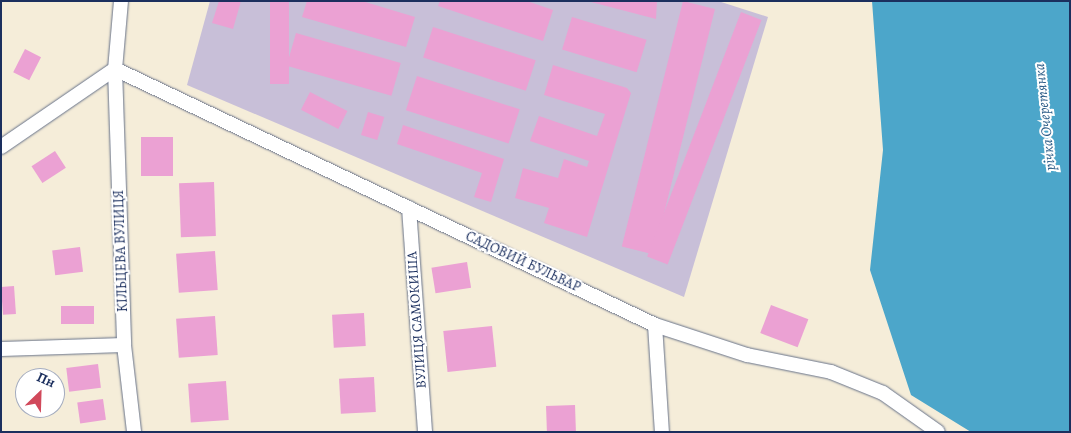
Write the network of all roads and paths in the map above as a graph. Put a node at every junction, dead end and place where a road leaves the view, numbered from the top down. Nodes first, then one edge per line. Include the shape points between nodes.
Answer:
1 (121, 1) edge
2 (115, 69) junction
3 (1, 146) edge
4 (409, 208) junction
5 (655, 324) junction
6 (124, 344) junction
7 (1, 349) edge
8 (134, 432) edge
9 (425, 432) edge
10 (662, 432) edge
11 (938, 432) edge

1 - 2 street, КІЛЬЦЕВА ВУЛИЦЯ
2 - 3 street
2 - 4 street, САДОВИЙ БУЛЬВАР
2 - 6 street, КІЛЬЦЕВА ВУЛИЦЯ
4 - 5 street, САДОВИЙ БУЛЬВАР
4 - 9 street, ВУЛИЦЯ САМОКИША
5 - 10 street
5 - 11 street, САДОВИЙ БУЛЬВАР via 747,355 831,372 882,393
6 - 7 street
6 - 8 street, КІЛЬЦЕВА ВУЛИЦЯ

